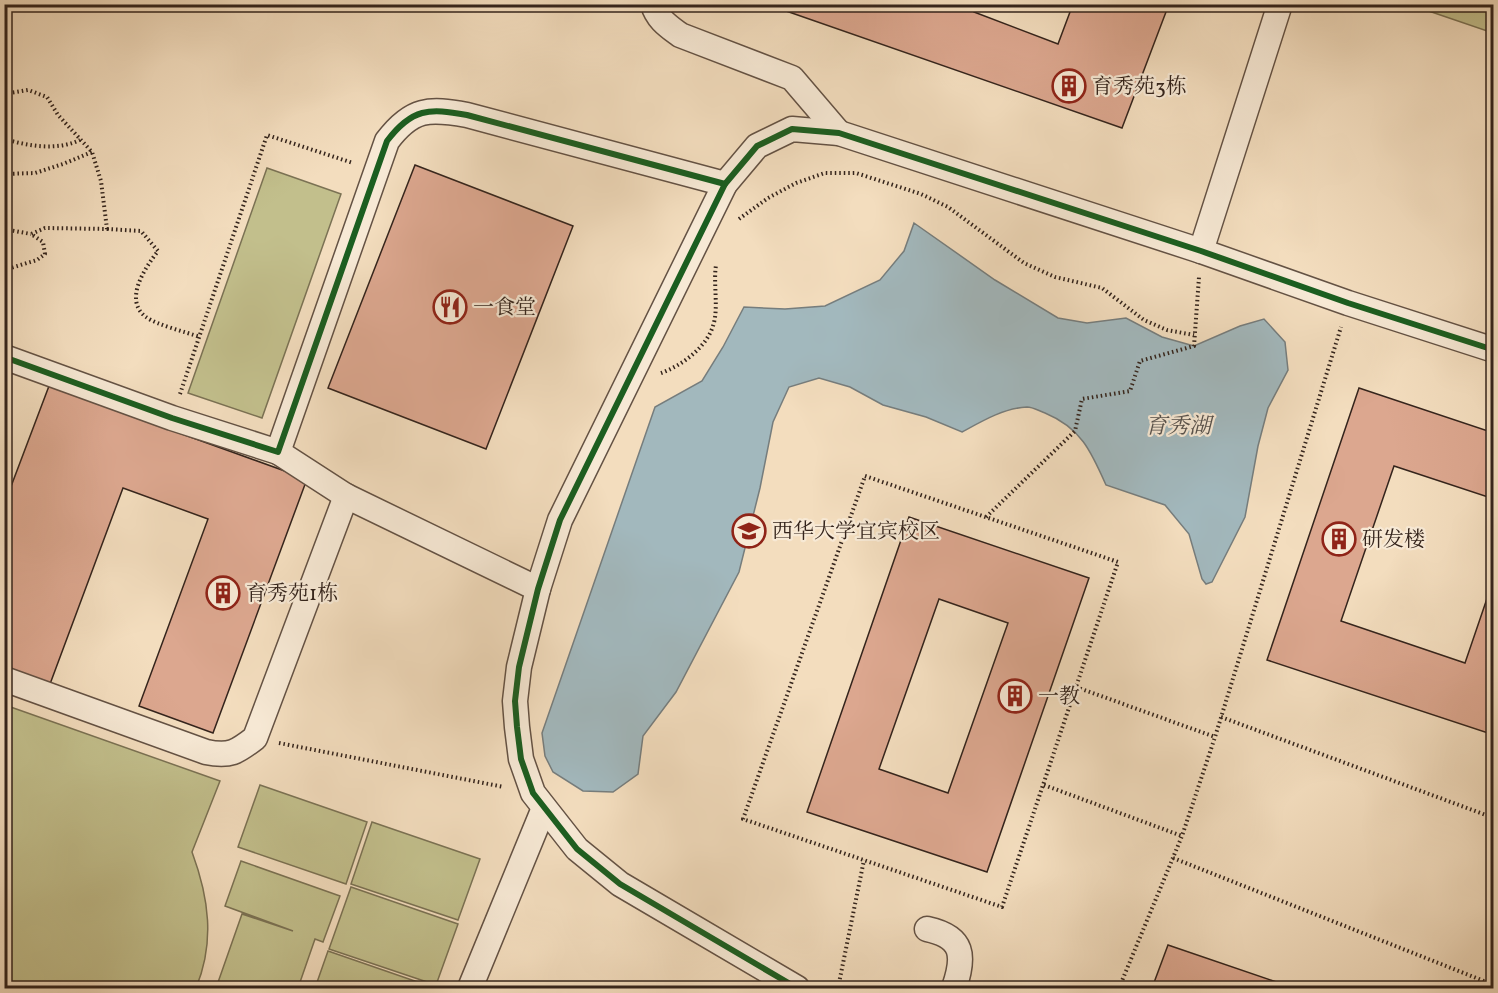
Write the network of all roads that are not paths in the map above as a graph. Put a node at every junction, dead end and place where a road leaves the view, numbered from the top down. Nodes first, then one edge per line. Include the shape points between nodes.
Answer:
1 (652, 4) edge
2 (1280, 4) edge
3 (839, 133) junction
4 (725, 184) junction
5 (1201, 251) junction
6 (1494, 350) edge
7 (4, 357) edge
8 (278, 452) junction
9 (346, 496) junction
10 (538, 589) junction
11 (4, 679) edge
12 (539, 801) junction
13 (927, 929) dead end
14 (470, 988) edge
15 (797, 988) edge
16 (954, 988) edge

1 - 3 street via 664,24 680,35 792,78
2 - 5 street
3 - 4 street via 792,129 757,146
3 - 5 street
4 - 8 street via 467,115 438,110 416,114 387,141
4 - 10 street via 560,520
5 - 6 street
7 - 8 street
8 - 9 street
9 - 10 street
9 - 11 street via 255,738 238,751 222,755 206,752
10 - 12 street via 519,666 515,701 521,759
12 - 14 street
12 - 15 street via 577,849 620,884
13 - 16 street via 942,932 955,941 960,958

